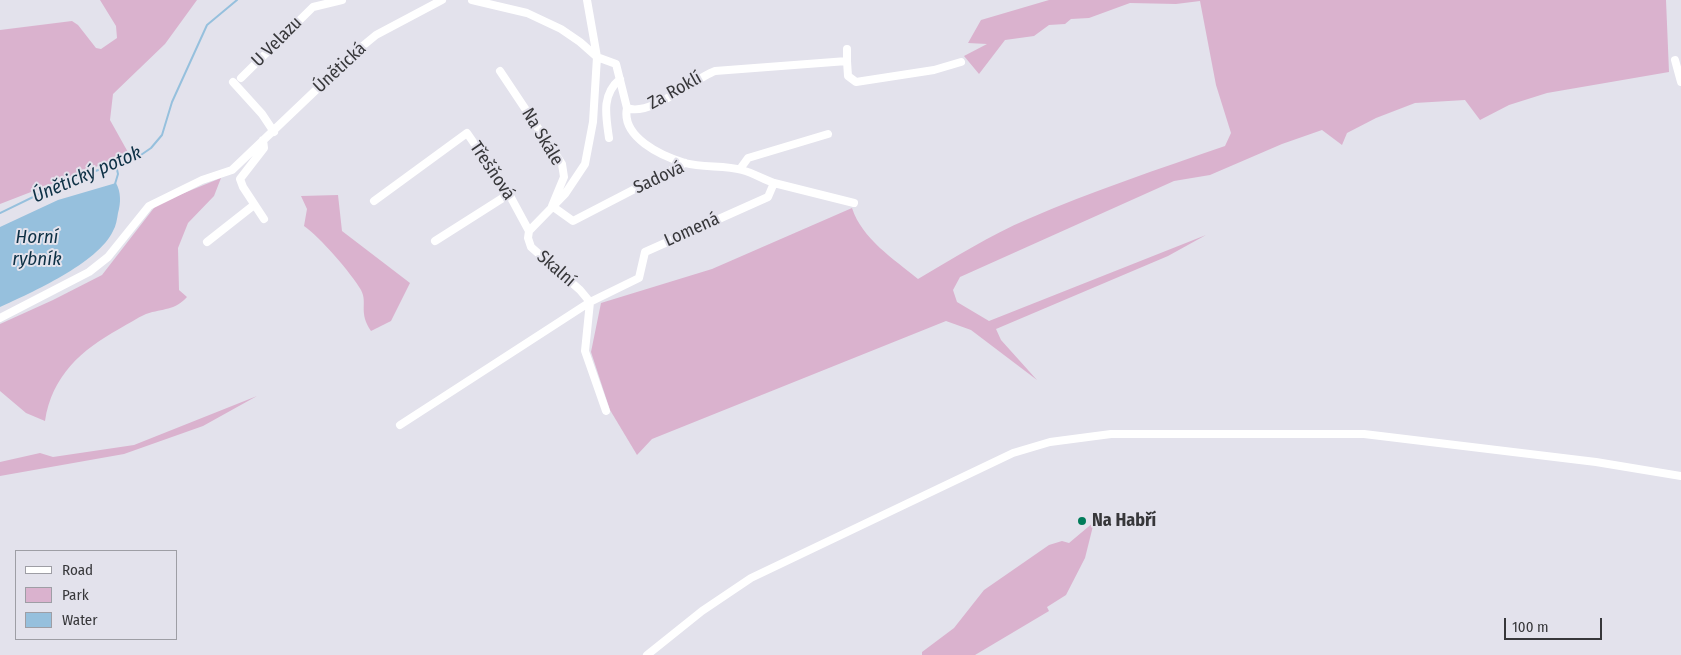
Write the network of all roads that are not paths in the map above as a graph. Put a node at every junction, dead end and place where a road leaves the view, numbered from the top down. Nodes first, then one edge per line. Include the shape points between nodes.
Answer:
1 (342, 0) edge
2 (442, 0) edge
3 (472, 0) edge
4 (588, 0) edge
5 (847, 49) dead end
6 (597, 57) junction
7 (1675, 60) dead end
8 (847, 61) junction
9 (961, 62) dead end
10 (1680, 70) edge
11 (500, 72) dead end
12 (241, 78) dead end
13 (620, 80) junction
14 (233, 82) dead end
15 (1681, 82) edge
16 (627, 108) junction
17 (274, 132) junction
18 (828, 134) dead end
19 (609, 138) dead end
20 (263, 140) junction
21 (685, 163) junction
22 (740, 169) junction
23 (774, 183) junction
24 (509, 194) junction
25 (374, 201) dead end
26 (854, 203) dead end
27 (254, 205) junction
28 (552, 206) junction
29 (264, 219) dead end
30 (529, 230) junction
31 (435, 241) dead end
32 (207, 242) dead end
33 (590, 302) junction
34 (0, 318) edge
35 (606, 411) dead end
36 (400, 425) dead end
37 (1681, 476) edge
38 (647, 655) edge

1 - 12 street, U Velazu via 313,7
2 - 17 street, Únětická via 376,36 343,63
3 - 6 street via 527,13 561,29
4 - 6 street, Skalní
5 - 8 street
6 - 13 street, Za Roklí via 616,64
6 - 28 street, Skalní via 593,122 585,164 565,194
7 - 10 street
8 - 9 street via 848,76 856,82 934,70
8 - 16 street, Za Roklí via 714,71 650,107 635,111
10 - 15 street
11 - 28 street, Na Skále via 562,164 564,177
13 - 16 street, Za Roklí
13 - 19 street via 612,85 607,96 605,109
14 - 17 street
16 - 21 street via 625,116 631,132 654,149
17 - 20 street, Únětická
18 - 22 street via 748,158
20 - 27 street via 264,148 240,179
20 - 34 street, Únětická via 232,170 202,180 149,206 108,257 89,272
21 - 22 street, Sadová
21 - 28 street, Sadová via 573,222
22 - 23 street
23 - 26 street
23 - 33 street, Lomená via 768,197 645,252 639,278
24 - 25 street, Třešňová via 467,133
24 - 30 street, Třešňová
24 - 31 street
27 - 29 street
27 - 32 street
28 - 30 street, Skalní
30 - 33 street, Skalní via 531,247
33 - 35 street via 585,351
33 - 36 street, Skalní
37 - 38 street via 1596,462 1364,434 1111,434 1068,439 1012,453 897,510 795,555 751,578 702,611

